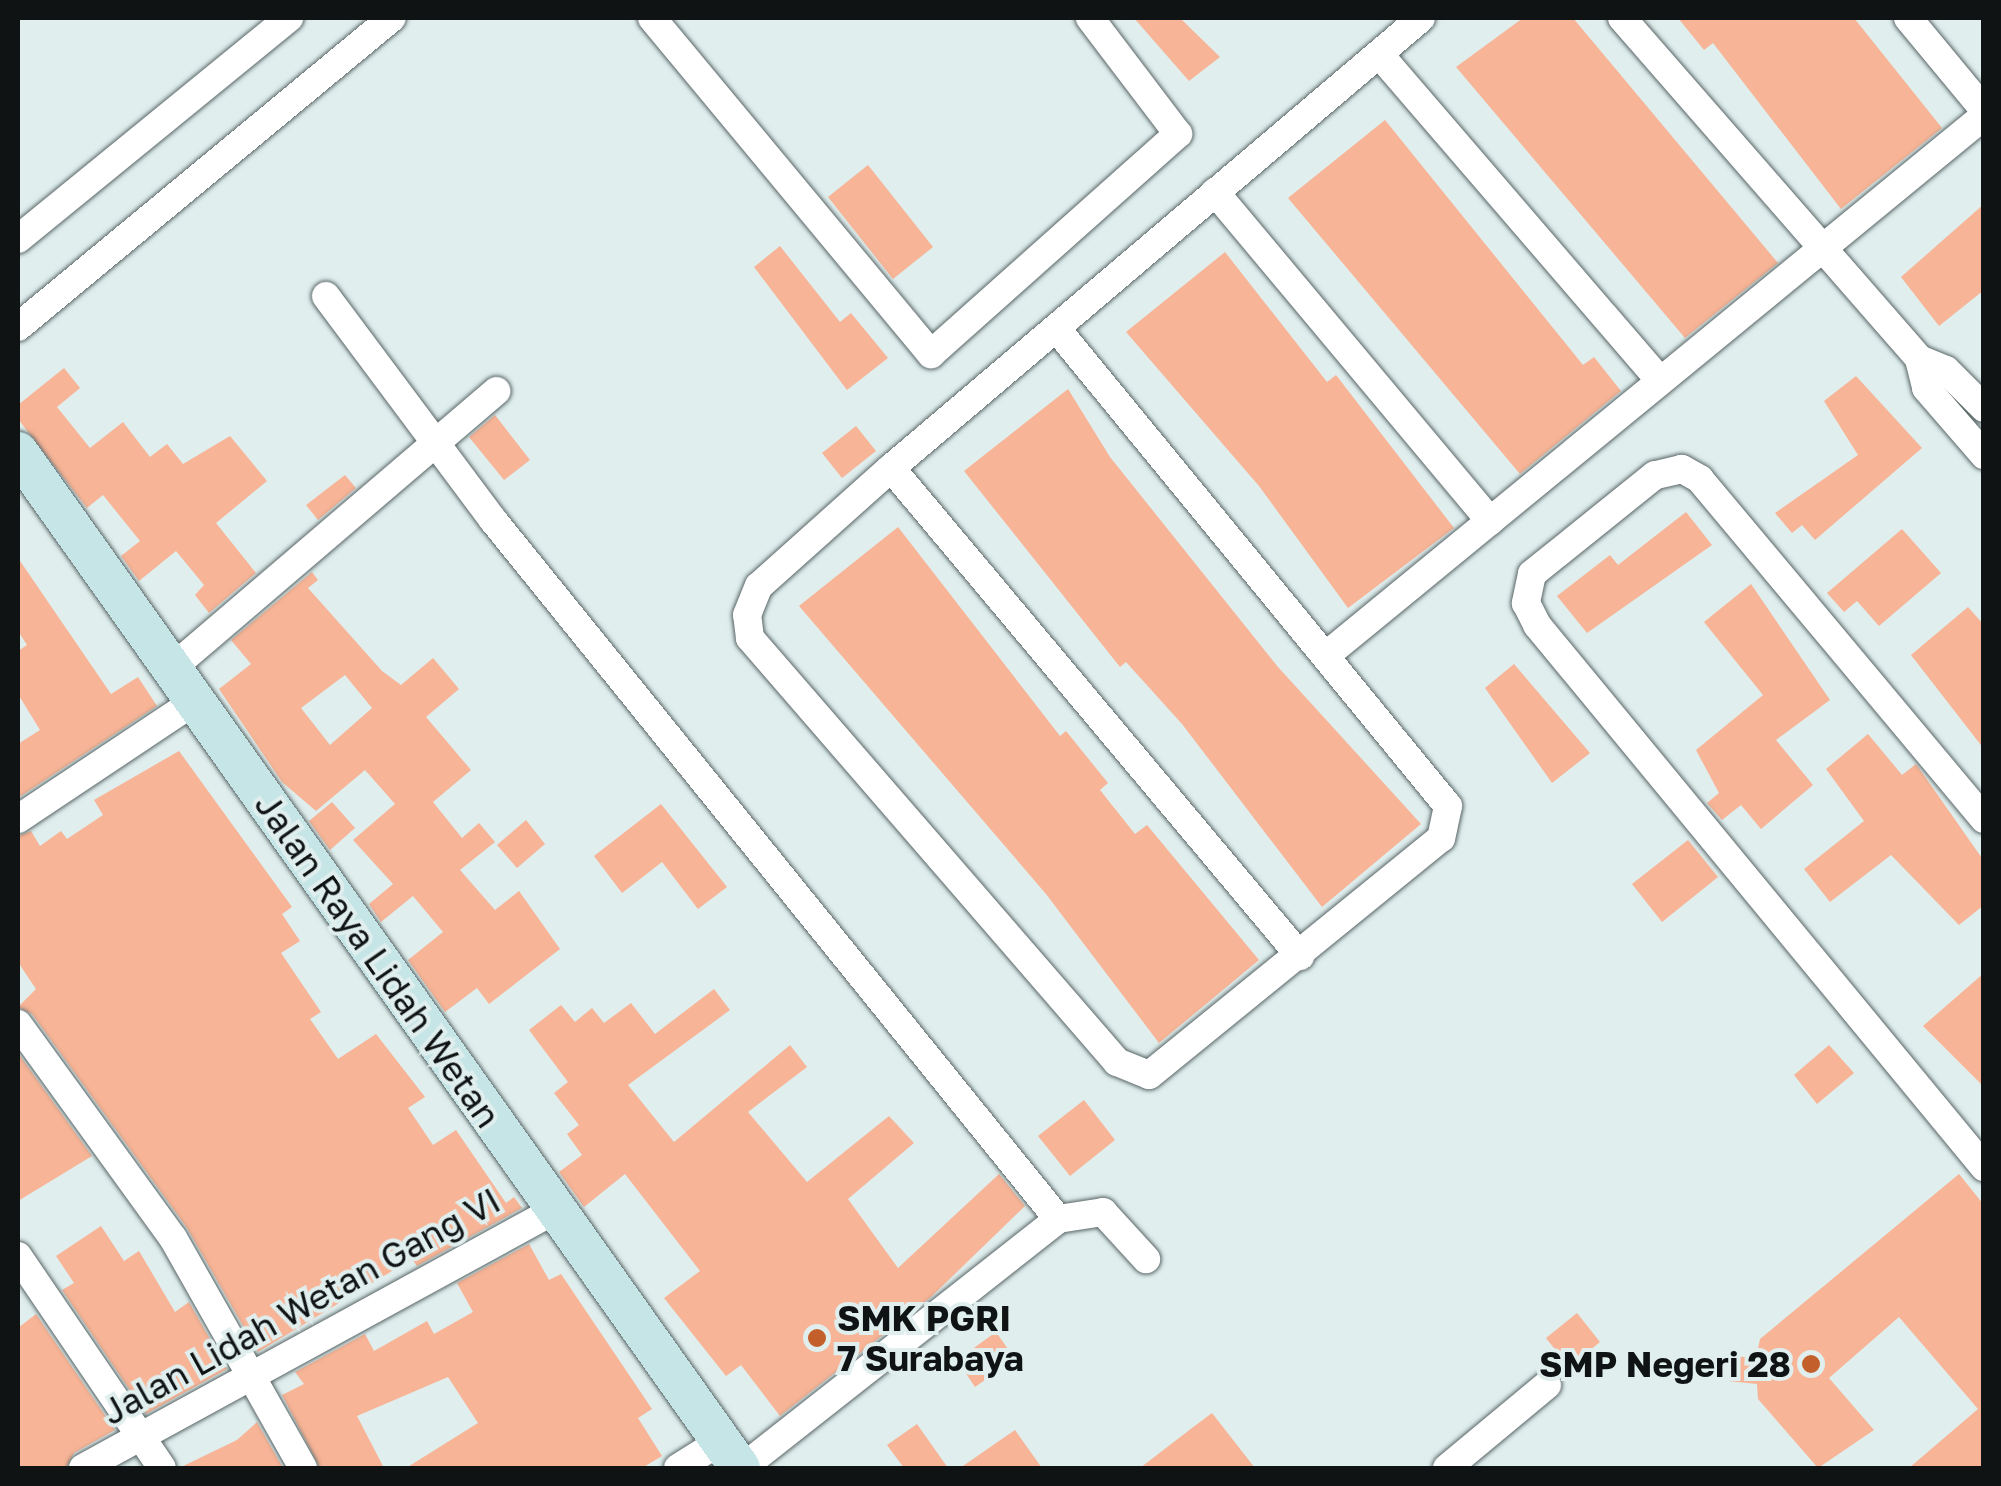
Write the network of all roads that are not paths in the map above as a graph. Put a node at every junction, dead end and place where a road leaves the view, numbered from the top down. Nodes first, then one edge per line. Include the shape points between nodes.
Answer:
1 (289, 18) edge
2 (392, 18) edge
3 (652, 18) edge
4 (1090, 18) edge
5 (1422, 18) edge
6 (1622, 18) edge
7 (1908, 18) edge
8 (1379, 54) junction
9 (1984, 112) edge
10 (1216, 192) junction
11 (18, 239) edge
12 (1826, 248) junction
13 (326, 296) dead end
14 (23, 311) edge
15 (1056, 328) junction
16 (1919, 359) junction
17 (1659, 379) junction
18 (496, 391) dead end
19 (1984, 408) edge
20 (432, 441) junction
21 (18, 452) edge
22 (1984, 456) edge
23 (891, 468) junction
24 (1984, 477) edge
25 (1490, 521) junction
26 (1328, 653) junction
27 (170, 669) junction
28 (195, 702) junction
29 (18, 819) edge
30 (1984, 819) edge
31 (1300, 956) junction
32 (18, 1024) edge
33 (1984, 1166) edge
34 (554, 1210) junction
35 (1058, 1219) junction
36 (18, 1256) edge
37 (1146, 1259) dead end
38 (257, 1379) junction
39 (1547, 1386) dead end
40 (142, 1436) junction
41 (734, 1460) edge
42 (83, 1468) edge
43 (162, 1468) edge
44 (303, 1468) edge
45 (678, 1468) edge
46 (1448, 1468) edge

1 - 11 street
2 - 14 street
3 - 4 street via 931,354 1173,142 1176,122
5 - 8 street
6 - 12 street
7 - 9 street
8 - 10 street
8 - 17 street
9 - 12 street
10 - 15 street
10 - 25 street
12 - 16 street
12 - 17 street
13 - 20 street
15 - 23 street
15 - 26 street
16 - 19 street via 1946,370
16 - 22 street via 1926,388
17 - 25 street
18 - 20 street
20 - 27 street
20 - 35 street
21 - 27 main road, Jalan Raya Lidah Wetan
22 - 24 street
23 - 31 street
23 - 31 street via 760,586 747,615 750,638 1133,1072 1168,1066
25 - 26 street
26 - 31 street via 1438,790 1449,824
27 - 28 main road, Jalan Raya Lidah Wetan
28 - 29 street
28 - 34 main road, Jalan Raya Lidah Wetan
30 - 33 street via 1700,479 1682,469 1655,474 1532,574 1526,604 1537,625
32 - 38 street via 173,1238
34 - 38 street, Jalan Lidah Wetan Gang VI
34 - 41 main road, Jalan Raya Lidah Wetan
35 - 37 street via 1102,1212
35 - 41 street
36 - 40 street
38 - 40 street, Jalan Lidah Wetan Gang VI
38 - 44 street
39 - 46 street
40 - 42 street, Jalan Lidah Wetan Gang VI
40 - 43 street
41 - 45 street

